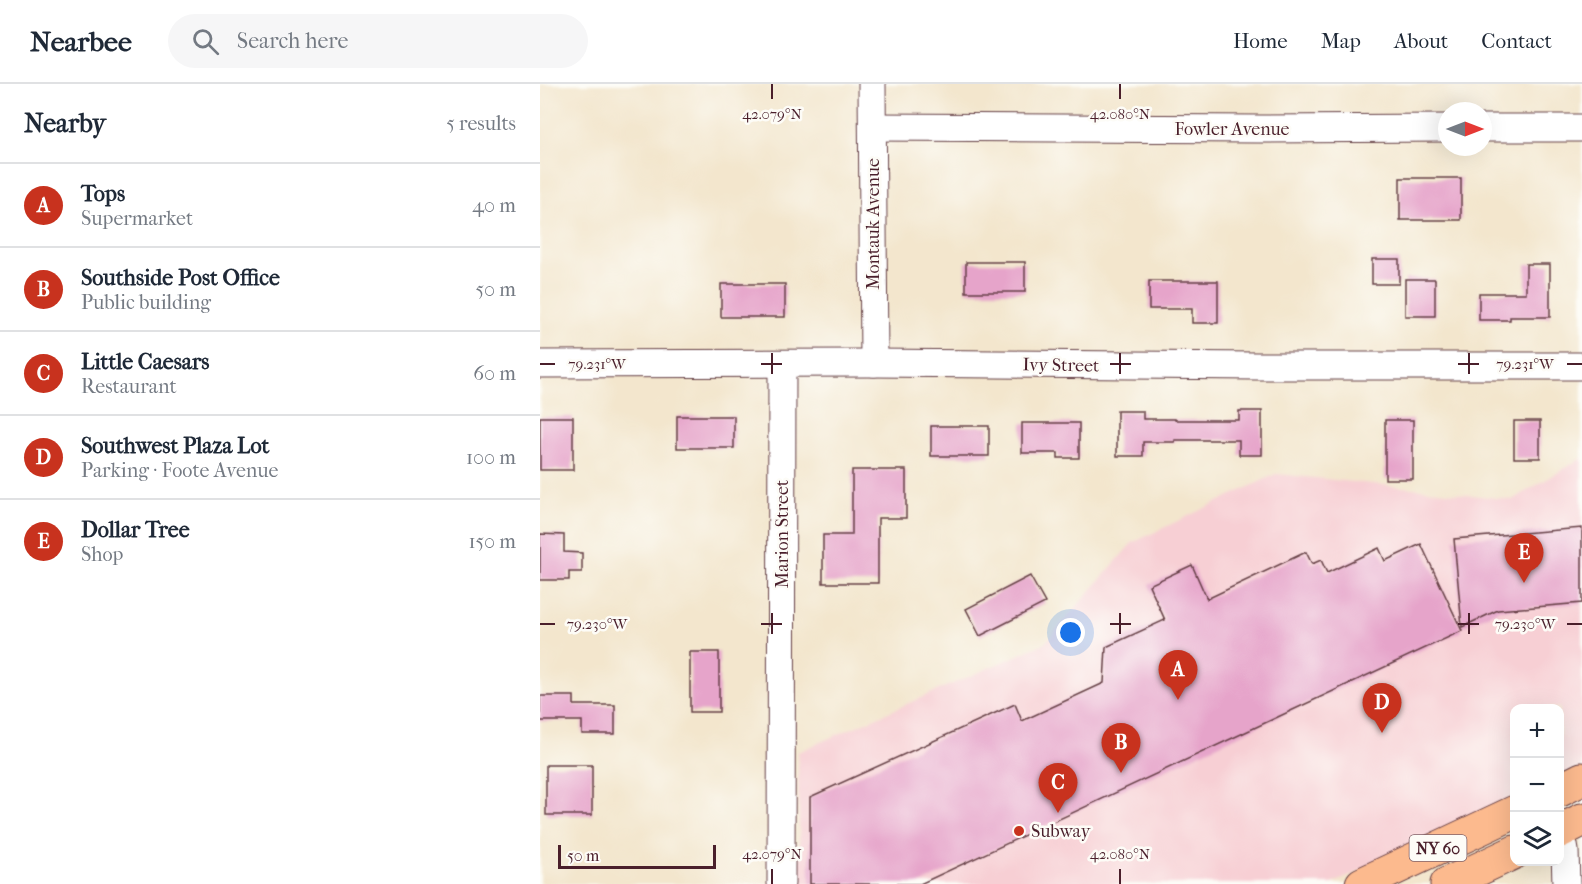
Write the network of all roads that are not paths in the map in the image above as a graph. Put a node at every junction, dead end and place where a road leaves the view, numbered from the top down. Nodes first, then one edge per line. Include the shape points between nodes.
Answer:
1 (872, 84) edge
2 (873, 127) junction
3 (1438, 128) edge
4 (1492, 128) edge
5 (1582, 128) edge
6 (874, 363) junction
7 (540, 364) edge
8 (782, 364) junction
9 (1582, 366) edge
10 (1582, 779) edge
11 (1564, 788) edge
12 (1510, 814) edge
13 (1566, 826) edge
14 (1510, 855) edge
15 (1467, 880) edge
16 (781, 884) edge
17 (1362, 884) edge
18 (1566, 884) edge

1 - 2 street, Montauk Avenue
2 - 3 street, Fowler Avenue
2 - 6 street, Montauk Avenue
4 - 5 street
6 - 8 street, Ivy Street
6 - 9 street, Ivy Street
7 - 8 street, Ivy Street
8 - 16 street, Marion Street
10 - 11 highway
12 - 17 highway, NY 60
13 - 18 street
14 - 15 highway, NY 60

